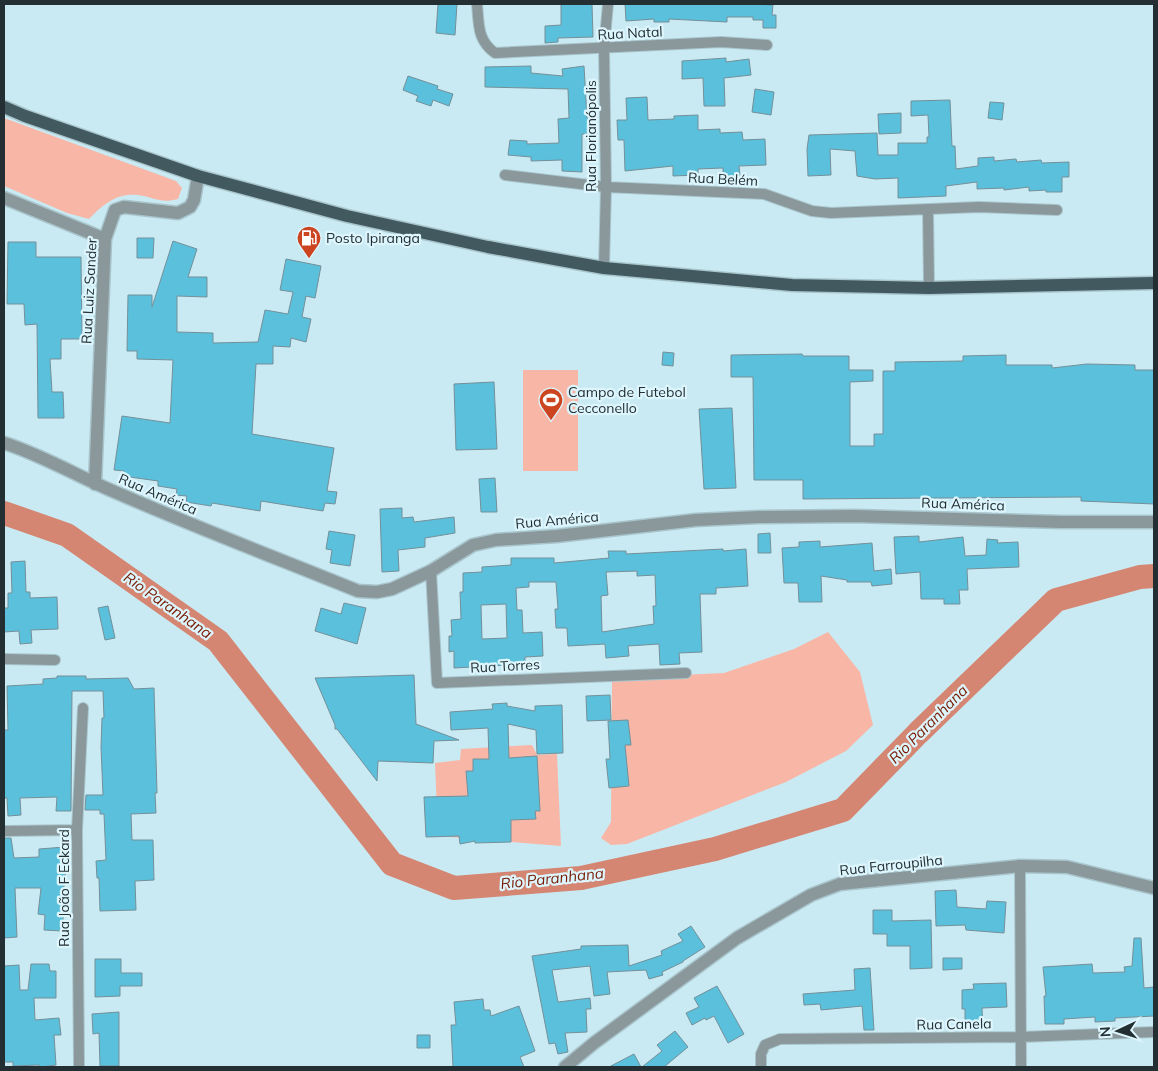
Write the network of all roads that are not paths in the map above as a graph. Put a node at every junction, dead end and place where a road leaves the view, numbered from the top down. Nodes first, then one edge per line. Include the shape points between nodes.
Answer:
1 (477, 4) edge
2 (608, 4) edge
3 (767, 44) dead end
4 (604, 48) junction
5 (4, 107) edge
6 (506, 174) dead end
7 (198, 176) junction
8 (606, 187) junction
9 (4, 198) edge
10 (928, 210) junction
11 (1057, 210) dead end
12 (105, 239) junction
13 (604, 268) junction
14 (1154, 284) edge
15 (929, 288) junction
16 (4, 443) edge
17 (95, 484) junction
18 (1154, 522) edge
19 (431, 571) junction
20 (4, 659) edge
21 (55, 660) dead end
22 (686, 673) dead end
23 (83, 708) dead end
24 (77, 830) junction
25 (4, 831) edge
26 (1020, 866) junction
27 (1154, 888) edge
28 (1154, 1032) edge
29 (1020, 1037) junction
30 (79, 1067) edge
31 (565, 1067) edge
32 (761, 1067) edge
33 (1021, 1067) edge

1 - 4 street, Rua Natal via 481,37 487,48 495,53
2 - 4 street, Rua Florianópolis
3 - 4 street, Rua Natal via 721,42
4 - 8 street, Rua Florianópolis
5 - 7 main road
6 - 8 street, Rua Belém
7 - 12 street, Rua Luiz Sander via 190,207 178,213 124,207 115,210
7 - 13 main road via 380,224
8 - 10 street, Rua Belém via 764,194 812,211 831,213
8 - 13 street, Rua Florianópolis
9 - 12 street
10 - 11 street, Rua Belém via 979,207
10 - 15 street
12 - 17 street, Rua Luiz Sander
13 - 15 main road via 792,285
14 - 15 main road
16 - 17 street, Rua América via 28,451
17 - 19 street, Rua América via 358,591 392,589
18 - 19 street, Rua América via 854,516 696,520 473,544
19 - 22 street, Rua Torres via 437,683
20 - 21 street
23 - 24 street, Rua João F Eckard
24 - 25 street
24 - 30 street, Rua João F Eckard
26 - 27 street, Rua Farroupilha via 1067,867
26 - 29 street
26 - 31 street, Rua Farroupilha via 840,884 811,894 714,954
28 - 29 street, Rua Canela
29 - 32 street, Rua Canela via 780,1040 765,1045
29 - 33 street

